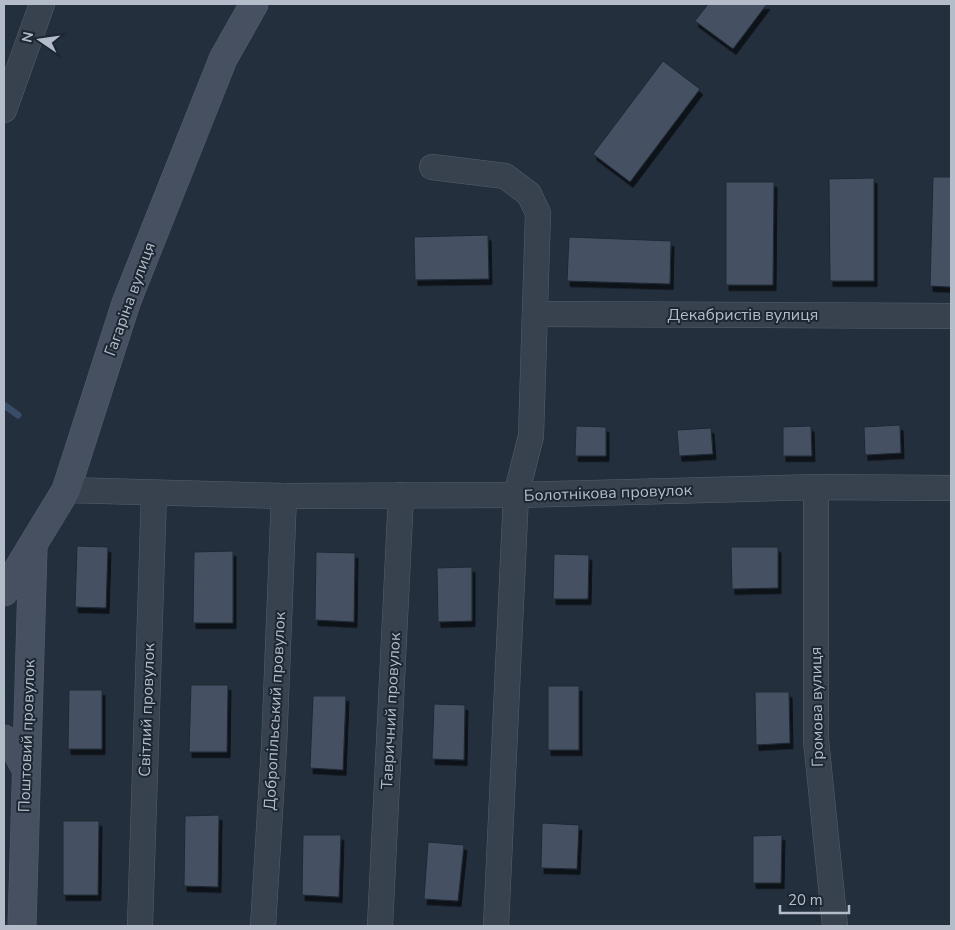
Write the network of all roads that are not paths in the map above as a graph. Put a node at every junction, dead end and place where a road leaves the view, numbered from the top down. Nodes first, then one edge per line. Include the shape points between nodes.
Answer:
1 (42, 4) edge
2 (254, 4) edge
3 (4, 110) edge
4 (432, 167) dead end
5 (535, 314) junction
6 (951, 316) edge
7 (816, 487) junction
8 (951, 488) edge
9 (66, 490) junction
10 (154, 493) junction
11 (401, 495) junction
12 (516, 495) junction
13 (284, 496) junction
14 (33, 546) junction
15 (4, 592) edge
16 (4, 739) edge
17 (26, 768) junction
18 (22, 926) edge
19 (140, 926) edge
20 (263, 926) edge
21 (380, 926) edge
22 (496, 926) edge
23 (835, 926) edge

1 - 3 street
2 - 9 main road, Гагаріна вулиця via 223,59 126,303
4 - 5 street via 505,176 529,194 538,213
5 - 6 street, Декабристів вулиця
5 - 12 street via 531,436
7 - 8 street, Болотнікова провулок
7 - 12 street, Болотнікова провулок
7 - 23 street, Громова вулиця via 816,740
9 - 10 street
9 - 14 main road, Гагаріна вулиця
10 - 13 street
10 - 19 street, Світлий провулок
11 - 12 street
11 - 13 street
11 - 21 street, Тавричний провулок
12 - 22 street, Болотнікова провулок
13 - 20 street, Добропільський провулок
14 - 15 main road, Гагаріна вулиця
14 - 17 main road, Поштовий провулок
16 - 17 main road via 14,747
17 - 18 main road, Поштовий провулок

